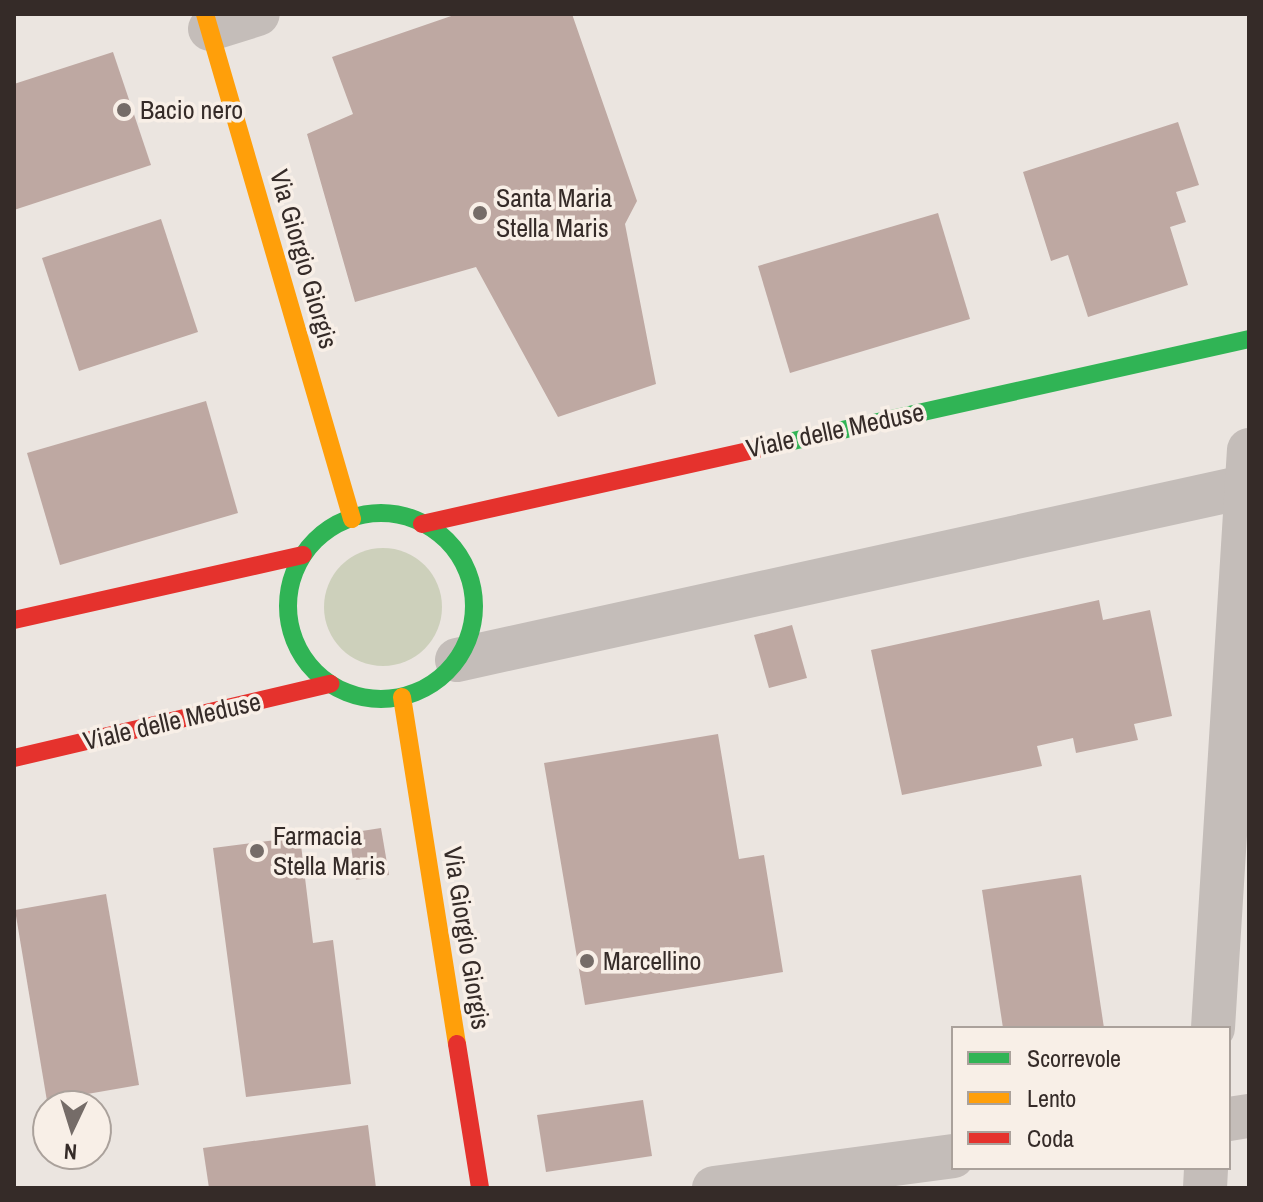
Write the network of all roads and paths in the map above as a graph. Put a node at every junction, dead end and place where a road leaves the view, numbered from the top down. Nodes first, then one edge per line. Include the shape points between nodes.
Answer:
1 (258, 14) edge
2 (208, 22) edge
3 (1249, 339) edge
4 (1246, 468) edge
5 (352, 519) junction
6 (422, 524) junction
7 (303, 555) junction
8 (14, 620) edge
9 (457, 660) junction
10 (330, 684) junction
11 (402, 697) junction
12 (14, 758) edge
13 (1213, 1026) edge
14 (951, 1156) edge
15 (480, 1188) edge
16 (714, 1188) edge

1 - 2 street
2 - 5 street, Via Giorgio Giorgis
3 - 6 street, Viale delle Meduse
4 - 9 street
4 - 13 street
5 - 6 street via 391,514
5 - 7 street via 324,534
6 - 9 street via 452,547 472,588 471,631
7 - 8 street
7 - 10 street via 288,600 291,629 305,660
9 - 11 street via 432,684
10 - 11 street via 360,696
10 - 12 street, Viale delle Meduse
11 - 15 street, Via Giorgio Giorgis
14 - 16 street

